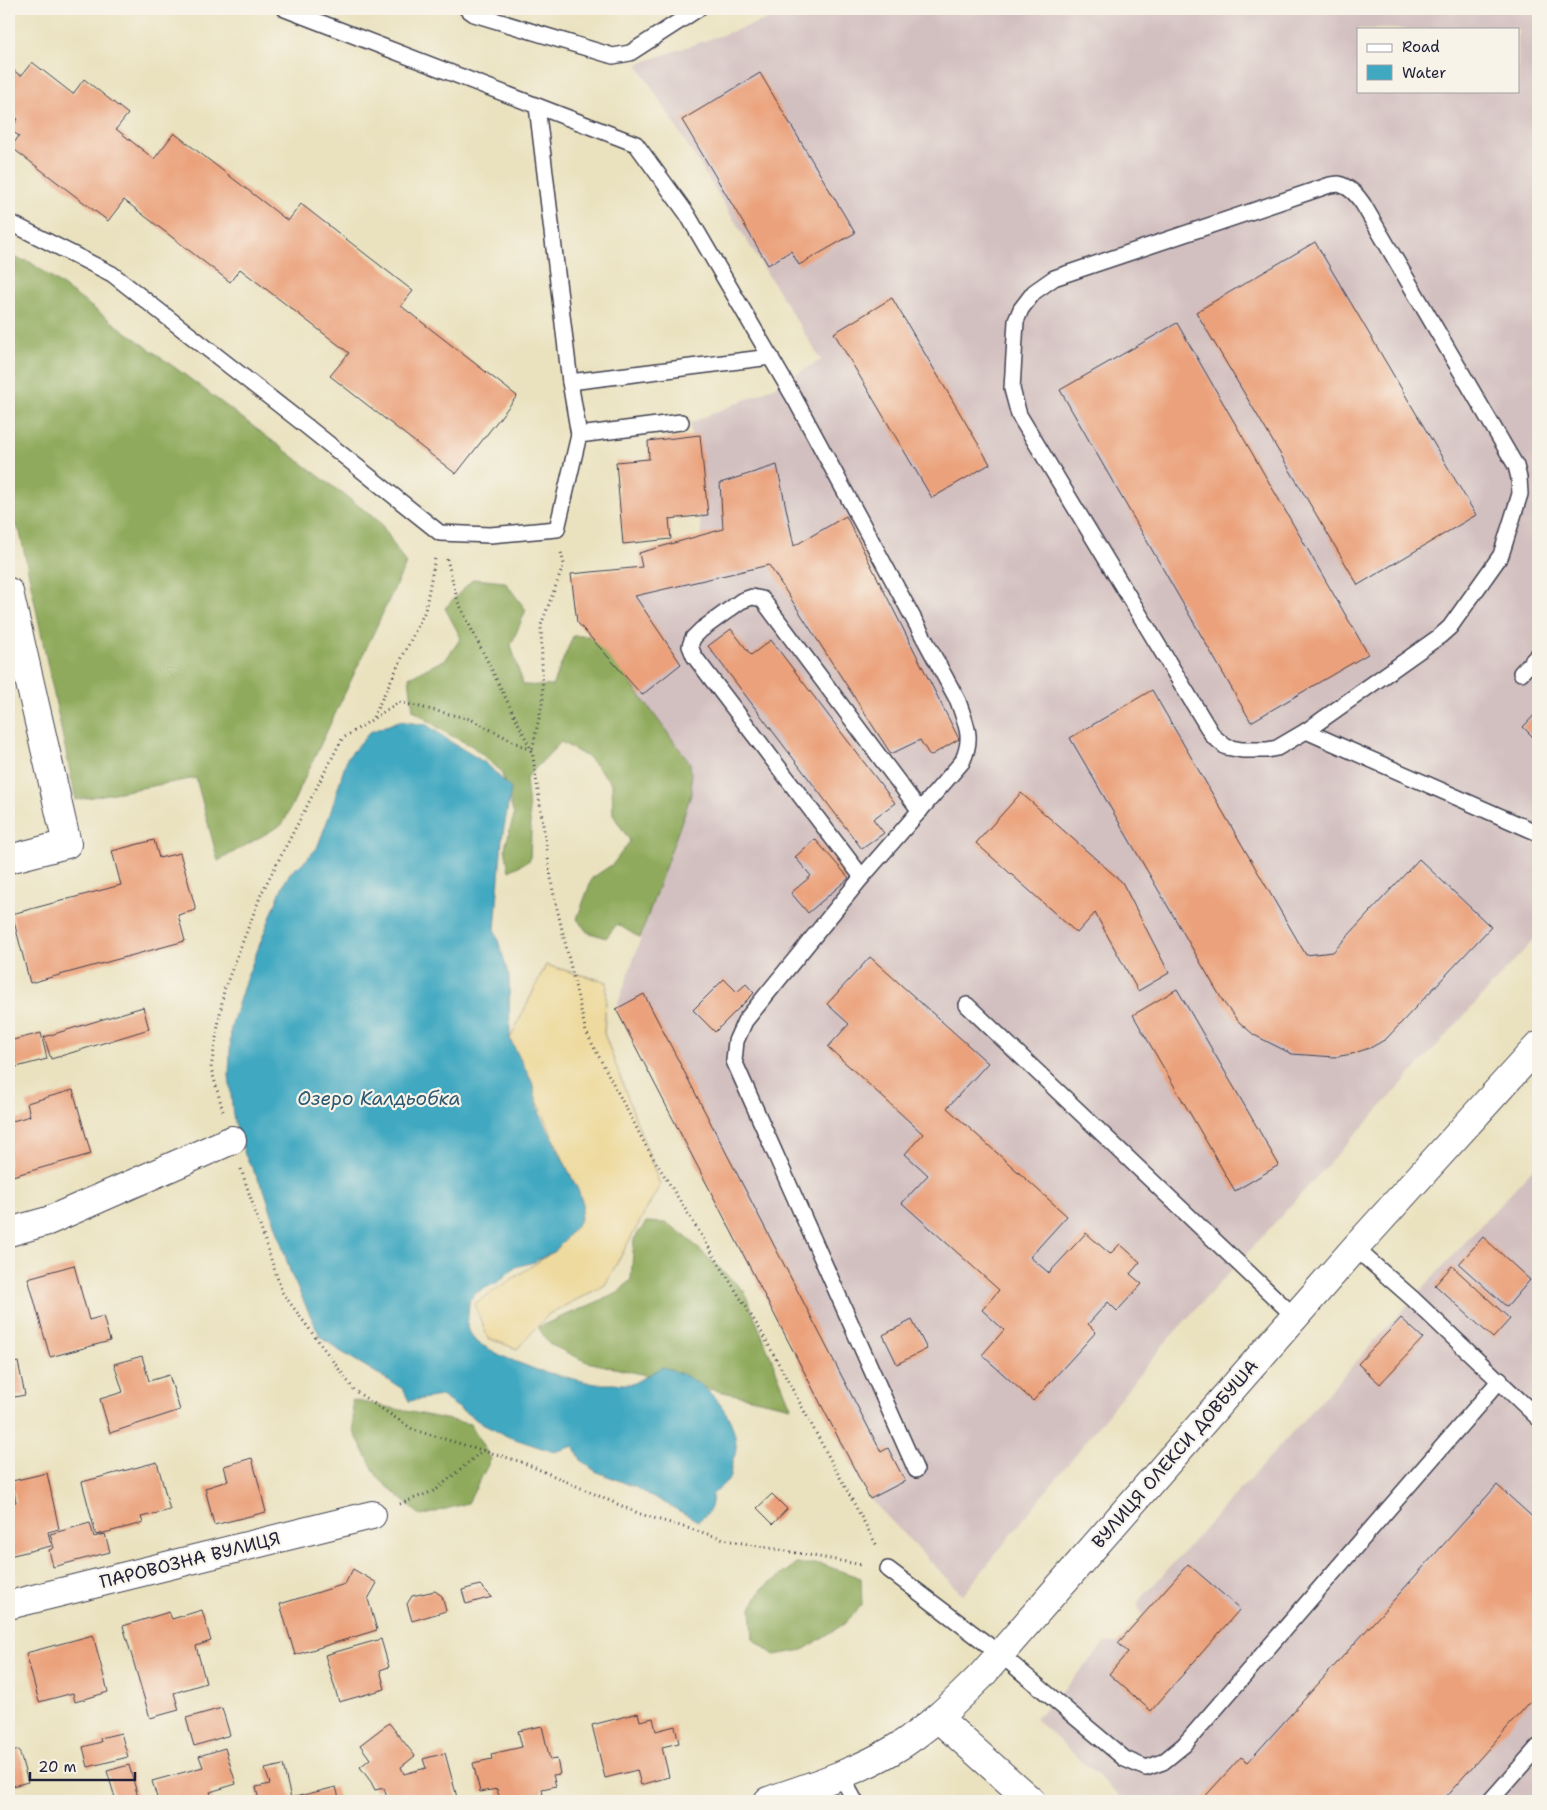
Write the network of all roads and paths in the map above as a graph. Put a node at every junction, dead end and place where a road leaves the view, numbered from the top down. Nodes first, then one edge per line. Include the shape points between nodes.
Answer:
1 (285, 9) edge
2 (467, 9) edge
3 (698, 9) edge
4 (537, 106) junction
5 (9, 222) edge
6 (770, 357) junction
7 (570, 382) junction
8 (681, 422) dead end
9 (579, 435) junction
10 (557, 530) junction
11 (440, 533) junction
12 (9, 592) edge
13 (1538, 655) edge
14 (1521, 673) dead end
15 (372, 719) junction
16 (1306, 731) junction
17 (532, 751) junction
18 (920, 811) junction
19 (1538, 832) edge
20 (9, 859) edge
21 (862, 877) junction
22 (967, 1005) dead end
23 (1538, 1046) edge
24 (232, 1140) junction
25 (9, 1232) edge
26 (1355, 1248) junction
27 (1295, 1317) junction
28 (1500, 1380) junction
29 (1538, 1418) edge
30 (483, 1450) junction
31 (916, 1470) dead end
32 (372, 1515) joint
33 (888, 1570) junction
34 (9, 1605) edge
35 (1000, 1654) junction
36 (938, 1718) junction
37 (1538, 1747) edge
38 (842, 1776) junction
39 (768, 1801) edge
40 (855, 1801) edge
41 (1031, 1801) edge
42 (1490, 1801) edge

1 - 4 lane
2 - 3 lane via 474,14 613,56 630,53
4 - 6 lane via 636,144 687,214
4 - 7 lane
5 - 11 lane via 112,274
6 - 7 lane
6 - 18 lane via 958,700 968,731 968,749 962,762
7 - 9 lane
8 - 9 lane
9 - 10 lane
10 - 11 lane
10 - 17 path via 564,564 541,625 543,700
11 - 15 path via 425,611
11 - 17 path via 458,602
12 - 20 street via 67,844
13 - 14 lane
15 - 17 path via 399,702 470,719
15 - 24 path via 342,739 262,892 224,990 211,1068
16 - 16 lane via 1450,627 1501,555 1520,494 1516,466 1363,204 1347,186 1340,184 1054,278 1034,292 1016,321 1012,389 1019,415 1213,736 1226,748 1267,750 1277,748
16 - 19 lane
17 - 33 path via 553,890 586,1032 646,1146 762,1333
18 - 21 lane
18 - 21 lane via 762,599 752,596 741,601 692,638 690,646 694,656
21 - 31 lane via 745,1021 736,1041 734,1061
22 - 27 lane
23 - 26 street, ВУЛИЦЯ ОЛЕКСИ ДОВБУША
24 - 25 street via 48,1221
24 - 30 path via 282,1292 355,1391 414,1430
26 - 27 street, ВУЛИЦЯ ОЛЕКСИ ДОВБУША
26 - 28 lane
27 - 35 street, ВУЛИЦЯ ОЛЕКСИ ДОВБУША
28 - 29 lane
28 - 35 lane via 1184,1745 1163,1762 1146,1768 1125,1759
30 - 32 path via 436,1490
30 - 33 path via 522,1462 640,1514 713,1536
32 - 34 street, ПАРОВОЗНА ВУЛИЦЯ
33 - 35 lane
35 - 36 street, ВУЛИЦЯ ОЛЕКСИ ДОВБУША
36 - 38 street, ВУЛИЦЯ ОЛЕКСИ ДОВБУША via 893,1750
36 - 41 street
37 - 42 lane
38 - 39 street, ВУЛИЦЯ ОЛЕКСИ ДОВБУША
38 - 40 lane

